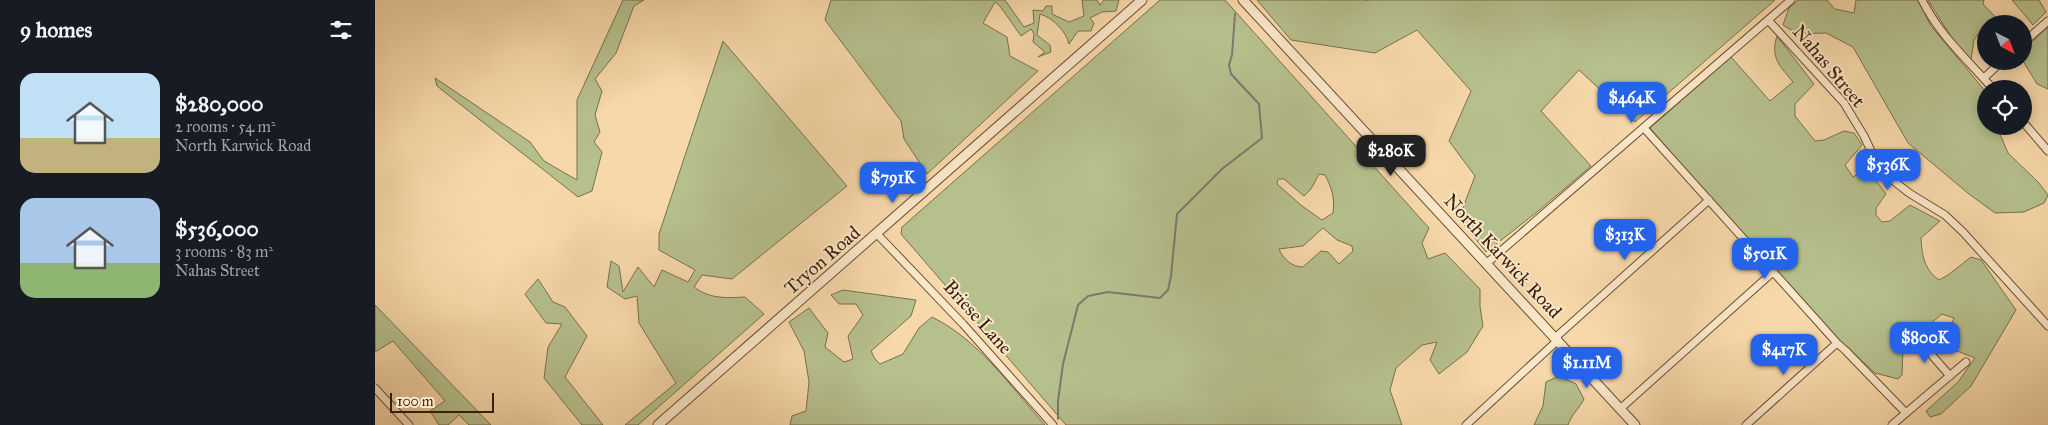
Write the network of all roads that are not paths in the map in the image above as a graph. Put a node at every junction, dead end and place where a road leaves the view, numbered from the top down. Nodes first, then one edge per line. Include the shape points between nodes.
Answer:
1 (1142, 0) edge
2 (1243, 0) edge
3 (1791, 0) edge
4 (1922, 0) edge
5 (1768, 20) junction
6 (2048, 21) edge
7 (2033, 34) edge
8 (1992, 70) edge
9 (1984, 78) joint
10 (1644, 128) junction
11 (2032, 132) edge
12 (2048, 151) edge
13 (1709, 200) junction
14 (877, 234) junction
15 (1487, 263) junction
16 (1773, 272) junction
17 (2048, 326) edge
18 (1916, 337) dead end
19 (1557, 339) junction
20 (1837, 343) junction
21 (1965, 362) dead end
22 (1950, 376) junction
23 (375, 388) edge
24 (1620, 408) junction
25 (1906, 413) junction
26 (1633, 424) edge
27 (409, 425) edge
28 (658, 425) edge
29 (1053, 425) edge
30 (1466, 425) edge
31 (1746, 425) edge
32 (1893, 425) edge

1 - 14 street, Tryon Road
2 - 15 street, North Karwick Road
3 - 5 street
4 - 9 street via 1942,33
5 - 10 street
5 - 17 street, Nahas Street via 1844,103 1880,170 1945,215
6 - 7 street
8 - 9 street
10 - 13 street
10 - 15 street
11 - 12 street
13 - 16 street
13 - 19 street
14 - 28 street, Tryon Road
14 - 29 street, Briese Lane
15 - 19 street, North Karwick Road
16 - 20 street
16 - 24 street
18 - 22 street
19 - 24 street, North Karwick Road
19 - 30 street
20 - 25 street
20 - 31 street
21 - 22 street
22 - 25 street
23 - 27 street
24 - 26 street, North Karwick Road
25 - 32 street

